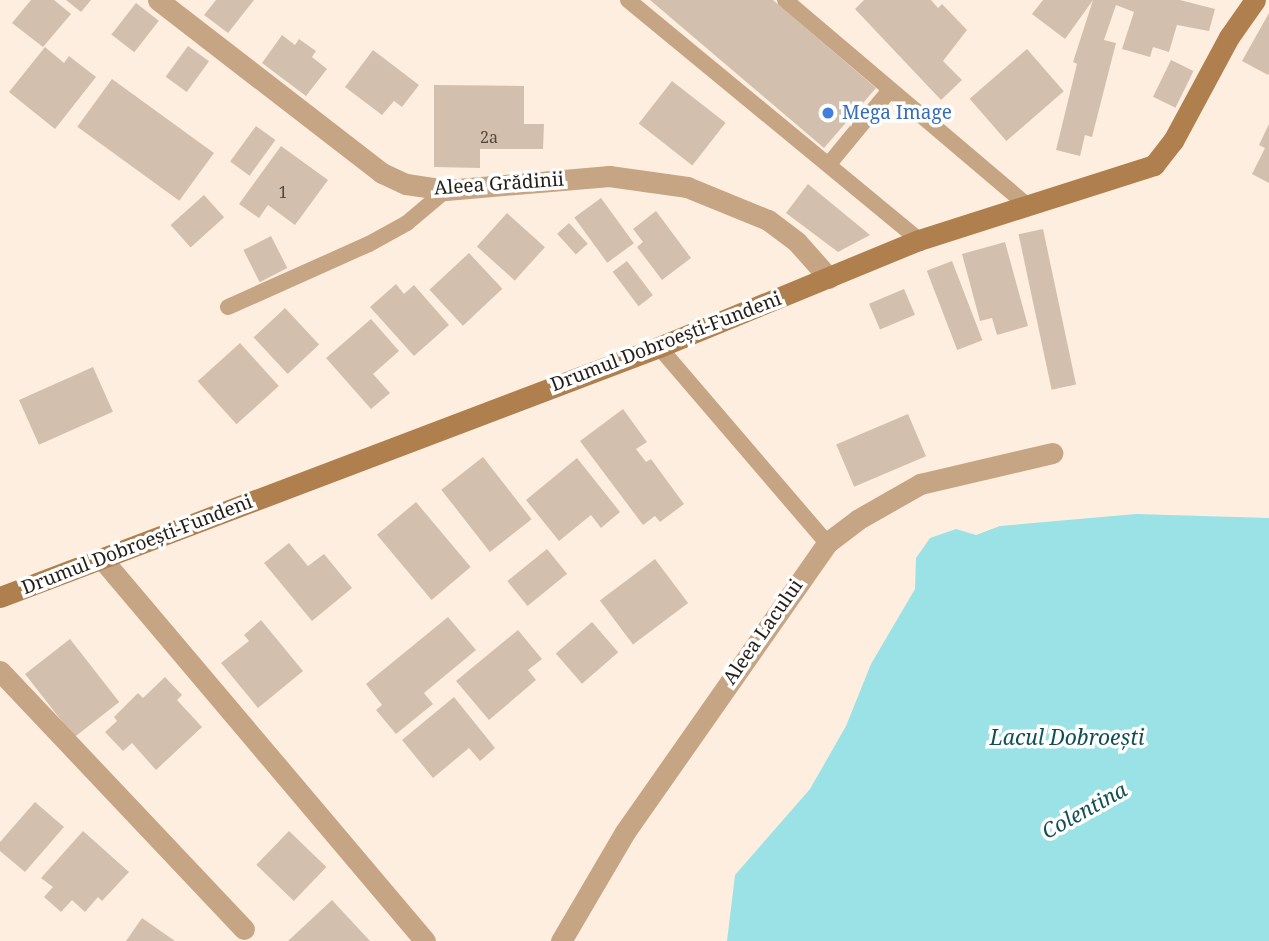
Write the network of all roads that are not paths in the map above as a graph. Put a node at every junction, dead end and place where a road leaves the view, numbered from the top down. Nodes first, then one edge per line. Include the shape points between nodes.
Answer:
1 (158, 0) edge
2 (628, 0) edge
3 (785, 0) edge
4 (1255, 0) edge
5 (890, 90) junction
6 (829, 164) junction
7 (446, 190) junction
8 (1027, 205) junction
9 (919, 240) junction
10 (829, 278) junction
11 (228, 307) dead end
12 (659, 347) junction
13 (1052, 453) dead end
14 (827, 543) junction
15 (102, 559) junction
16 (0, 597) edge
17 (0, 671) edge
18 (244, 929) dead end
19 (425, 941) edge
20 (561, 941) edge

1 - 7 street, Aleea Grădinii via 383,173 406,184
2 - 6 lane
3 - 5 lane
4 - 8 street, Drumul Dobroești-Fundeni via 1216,58 1173,141 1154,165
5 - 6 lane
5 - 8 lane
6 - 9 lane
7 - 10 street, Aleea Grădinii via 608,176 687,187 768,220 797,242
7 - 11 lane via 388,233
8 - 9 street, Drumul Dobroești-Fundeni
9 - 10 street, Drumul Dobroești-Fundeni
10 - 12 street, Drumul Dobroești-Fundeni
12 - 14 lane
12 - 15 street, Drumul Dobroești-Fundeni
13 - 14 street via 920,484
14 - 20 street, Aleea Lacului via 625,832
15 - 16 street, Drumul Dobroești-Fundeni
15 - 19 street
17 - 18 street

